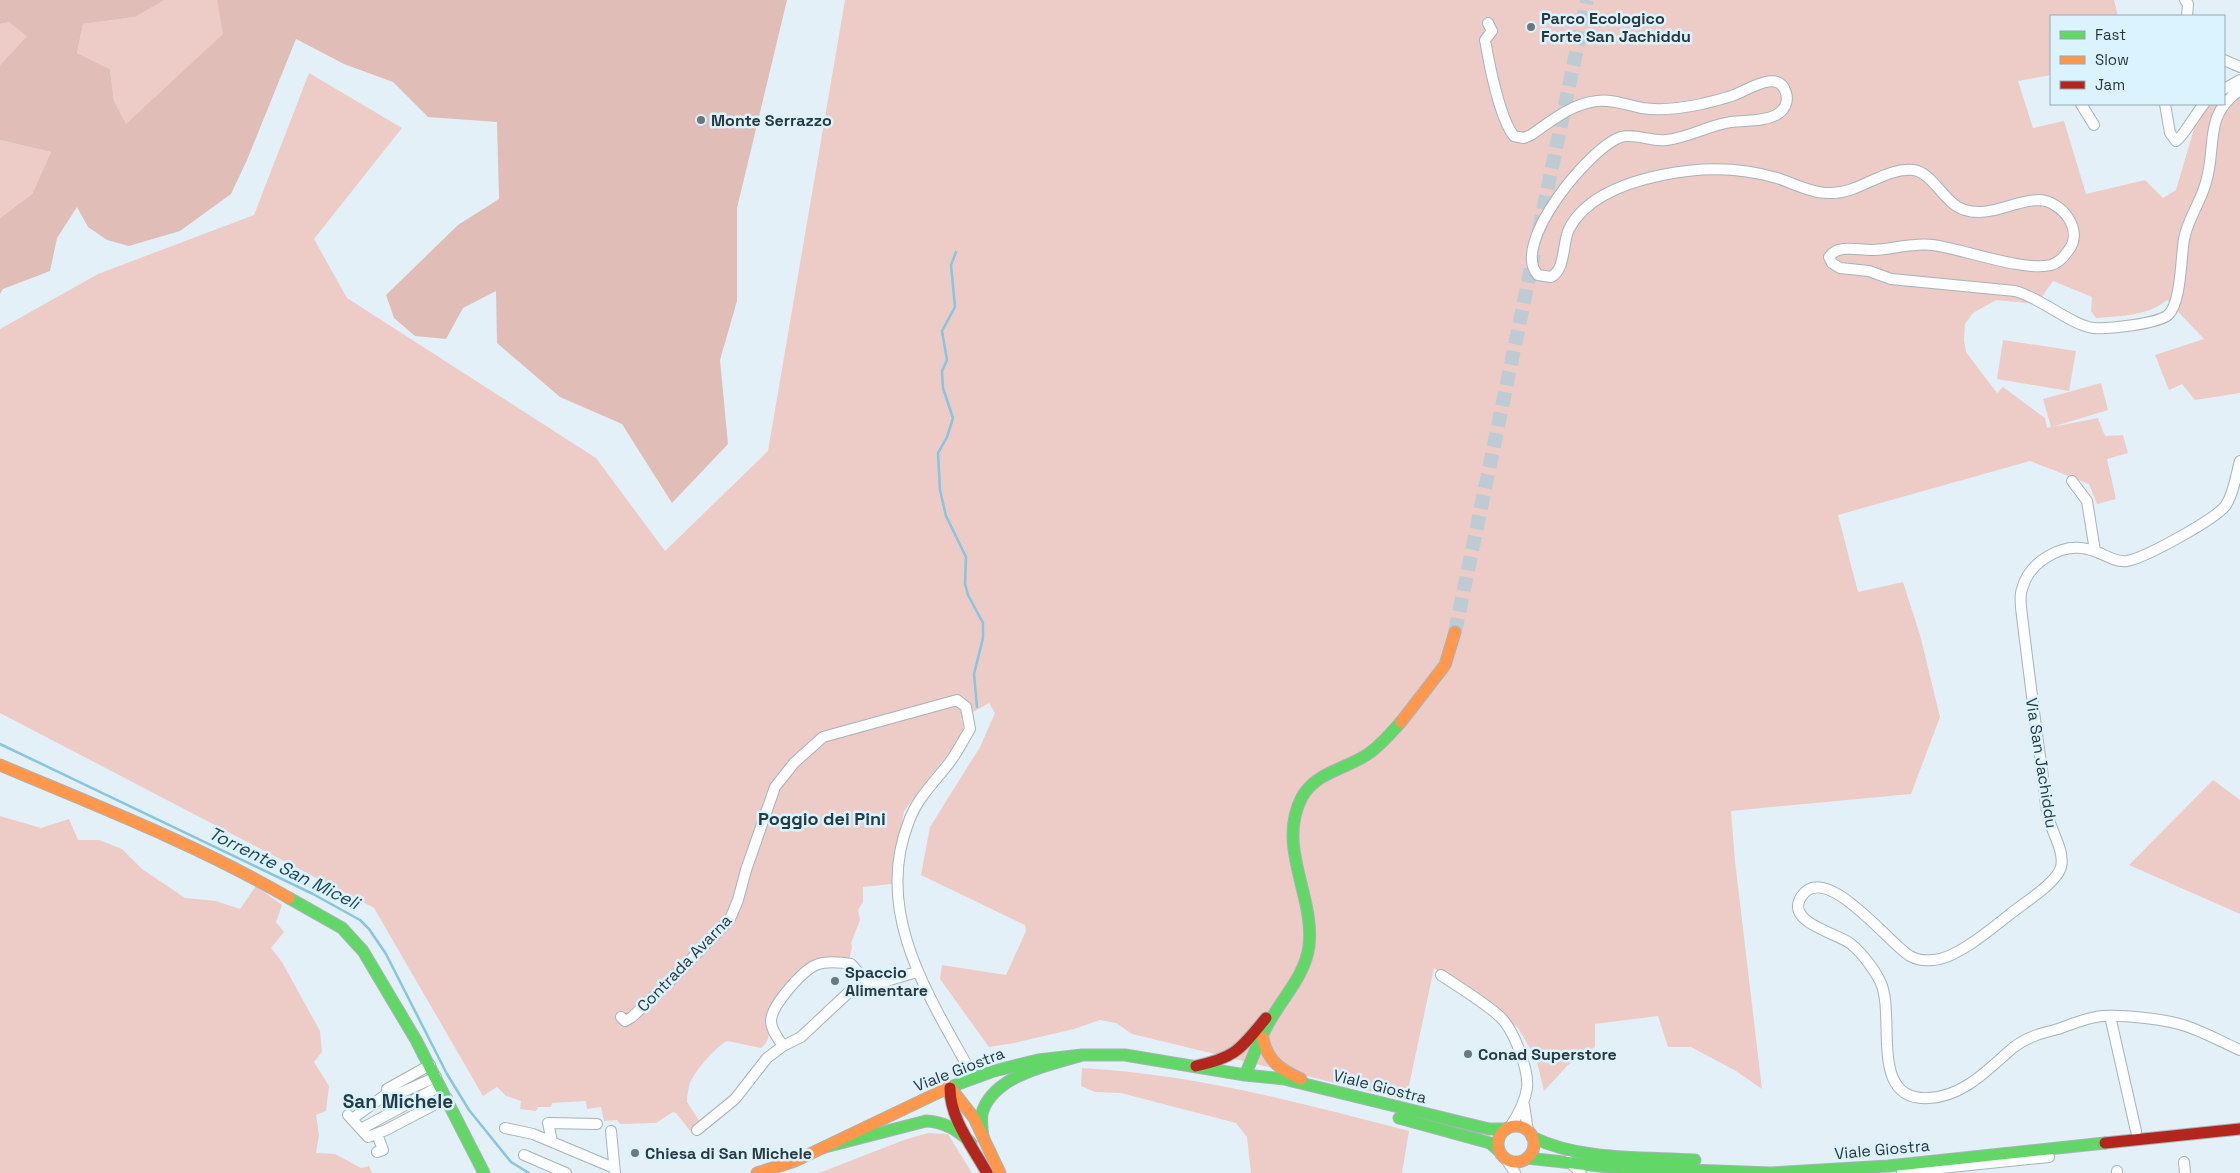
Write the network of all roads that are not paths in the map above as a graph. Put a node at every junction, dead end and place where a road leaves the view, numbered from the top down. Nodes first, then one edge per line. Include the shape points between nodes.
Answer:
1 (2185, 0) edge
2 (2187, 15) edge
3 (1488, 23) dead end
4 (2225, 60) edge
5 (2240, 67) edge
6 (2240, 80) edge
7 (2225, 88) edge
8 (2240, 90) edge
9 (2225, 103) edge
10 (2082, 105) edge
11 (2165, 105) edge
12 (2203, 105) edge
13 (2223, 105) edge
14 (2094, 125) dead end
15 (2240, 461) edge
16 (2072, 480) dead end
17 (2095, 551) junction
18 (1455, 632) tunnel mouth
19 (0, 765) edge
20 (917, 972) junction
21 (1441, 975) dead end
22 (870, 985) junction
23 (1280, 1003) junction
24 (2110, 1016) junction
25 (621, 1017) dead end
26 (1262, 1037) junction
27 (1247, 1041) junction
28 (783, 1046) junction
29 (2240, 1050) edge
30 (1082, 1055) junction
31 (430, 1065) junction
32 (1196, 1066) junction
33 (1245, 1075) junction
34 (974, 1078) junction
35 (438, 1082) junction
36 (950, 1087) junction
37 (420, 1090) junction
38 (1332, 1091) junction
39 (389, 1098) dead end
40 (447, 1098) junction
41 (1524, 1104) junction
42 (2240, 1119) edge
43 (597, 1124) dead end
44 (505, 1128) dead end
45 (1508, 1128) junction
46 (361, 1129) junction
47 (2240, 1129) edge
48 (697, 1130) dead end
49 (611, 1131) dead end
50 (2136, 1132) junction
51 (377, 1134) junction
52 (1530, 1134) junction
53 (2199, 1134) junction
54 (983, 1137) junction
55 (552, 1141) junction
56 (972, 1143) junction
57 (824, 1147) junction
58 (377, 1152) dead end
59 (524, 1155) dead end
60 (1502, 1155) junction
61 (1525, 1159) junction
62 (1567, 1161) junction
63 (2184, 1162) dead end
64 (614, 1170) edge
65 (484, 1173) edge
66 (566, 1173) edge
67 (756, 1173) edge
68 (987, 1173) edge
69 (1000, 1173) edge
70 (1515, 1173) edge
71 (1520, 1173) edge
72 (1581, 1173) edge
73 (1894, 1173) edge
74 (2185, 1173) edge

1 - 2 street
3 - 13 street via 1492,31 1485,40 1506,124 1514,136 1524,138 1567,110 1597,101 1657,109 1674,108 1730,97 1770,81 1782,86 1786,94 1782,111 1765,119 1724,123 1666,140 1623,136 1608,144 1552,205 1537,233 1532,261 1538,275 1551,277 1559,270 1569,228 1594,201 1606,193 1663,175 1735,170 1828,193 1848,191 1895,173 1913,170 1924,174 1949,201 1966,211 1984,212 2036,200 2056,205 2071,223 2074,232 2071,246 2056,263 2043,266 1931,244 1840,250 1829,257 1832,264 1891,279 2015,290 2093,328 2157,320 2171,312 2176,301 2186,230 2208,175 2215,119
4 - 5 street
6 - 7 street
8 - 9 street
10 - 14 street
11 - 12 street via 2170,133 2176,141 2181,139
15 - 17 street, Via San Jachiddu via 2226,505 2205,521 2128,561
16 - 17 street via 2087,501
17 - 24 street, Via San Jachiddu via 2076,548 2053,552 2030,574 2021,591 2046,808 2061,856 2057,875 1967,945 1934,960 1921,960 1909,955 1851,903 1826,888 1806,891 1799,906 1811,924 1852,944 1878,977 1884,993 1890,1070 1897,1086 1910,1095 1930,1098 1950,1093 1981,1077 2028,1039 2084,1020
18 - 23 main road via 1449,656 1440,672 1385,739 1364,756 1321,776 1307,790 1298,806 1292,842 1309,925 1309,946 1299,975
19 - 31 main road via 255,878 335,922 363,951
20 - 22 street
20 - 25 street, Contrada Avarna via 896,893 898,865 909,821 970,729 966,707 957,700 823,738 794,763 775,787 730,919 632,1016 626,1021
20 - 34 street
21 - 41 street via 1507,1025 1526,1073
22 - 28 street via 849,992 801,1037
22 - 28 street via 851,964 813,966 784,995 772,1014 772,1027
23 - 26 main road
23 - 27 main road
24 - 29 street, Via San Jachiddu via 2176,1023
24 - 50 street
26 - 33 main road
26 - 38 main road via 1271,1062
27 - 32 main road via 1230,1056
27 - 33 main road via 1243,1054
28 - 48 street via 758,1067 735,1099
30 - 32 main road, Viale Giostra via 1125,1054
30 - 34 main road, Viale Giostra via 1023,1063
30 - 54 main road via 1044,1067 995,1090 983,1110
31 - 35 main road
31 - 46 street via 387,1089 388,1092 350,1117
32 - 33 main road, Viale Giostra
33 - 38 main road, Viale Giostra via 1284,1079
33 - 60 main road, Viale Giostra via 1279,1088 1490,1143
34 - 36 main road, Viale Giostra
35 - 37 street
35 - 40 main road
36 - 54 main road via 974,1118
36 - 56 main road via 954,1115
36 - 57 main road, Viale Giostra
37 - 39 street
37 - 46 street
38 - 45 main road, Viale Giostra via 1489,1128
40 - 51 street
40 - 65 main road
41 - 45 street
41 - 52 street
42 - 50 main road, Viale Giostra
43 - 55 street via 548,1123
44 - 55 street
45 - 52 main road via 1523,1128
45 - 60 main road via 1500,1136
46 - 51 street via 368,1137
47 - 53 main road, Viale Giostra
49 - 64 street
50 - 52 main road, Viale Giostra via 1888,1157 1771,1163 1595,1152 1559,1147 1538,1141
51 - 58 street via 383,1150
52 - 61 main road via 1533,1148
53 - 62 main road, Viale Giostra via 1888,1166 1771,1173 1609,1168
53 - 73 street via 2189,1142
54 - 69 main road
55 - 64 street
56 - 57 main road via 952,1126 926,1121
56 - 68 main road
57 - 67 main road, Viale Giostra via 782,1166
59 - 66 street
60 - 61 main road via 1514,1162
60 - 70 street
61 - 62 main road, Viale Giostra
61 - 71 street
62 - 72 street
63 - 74 street

